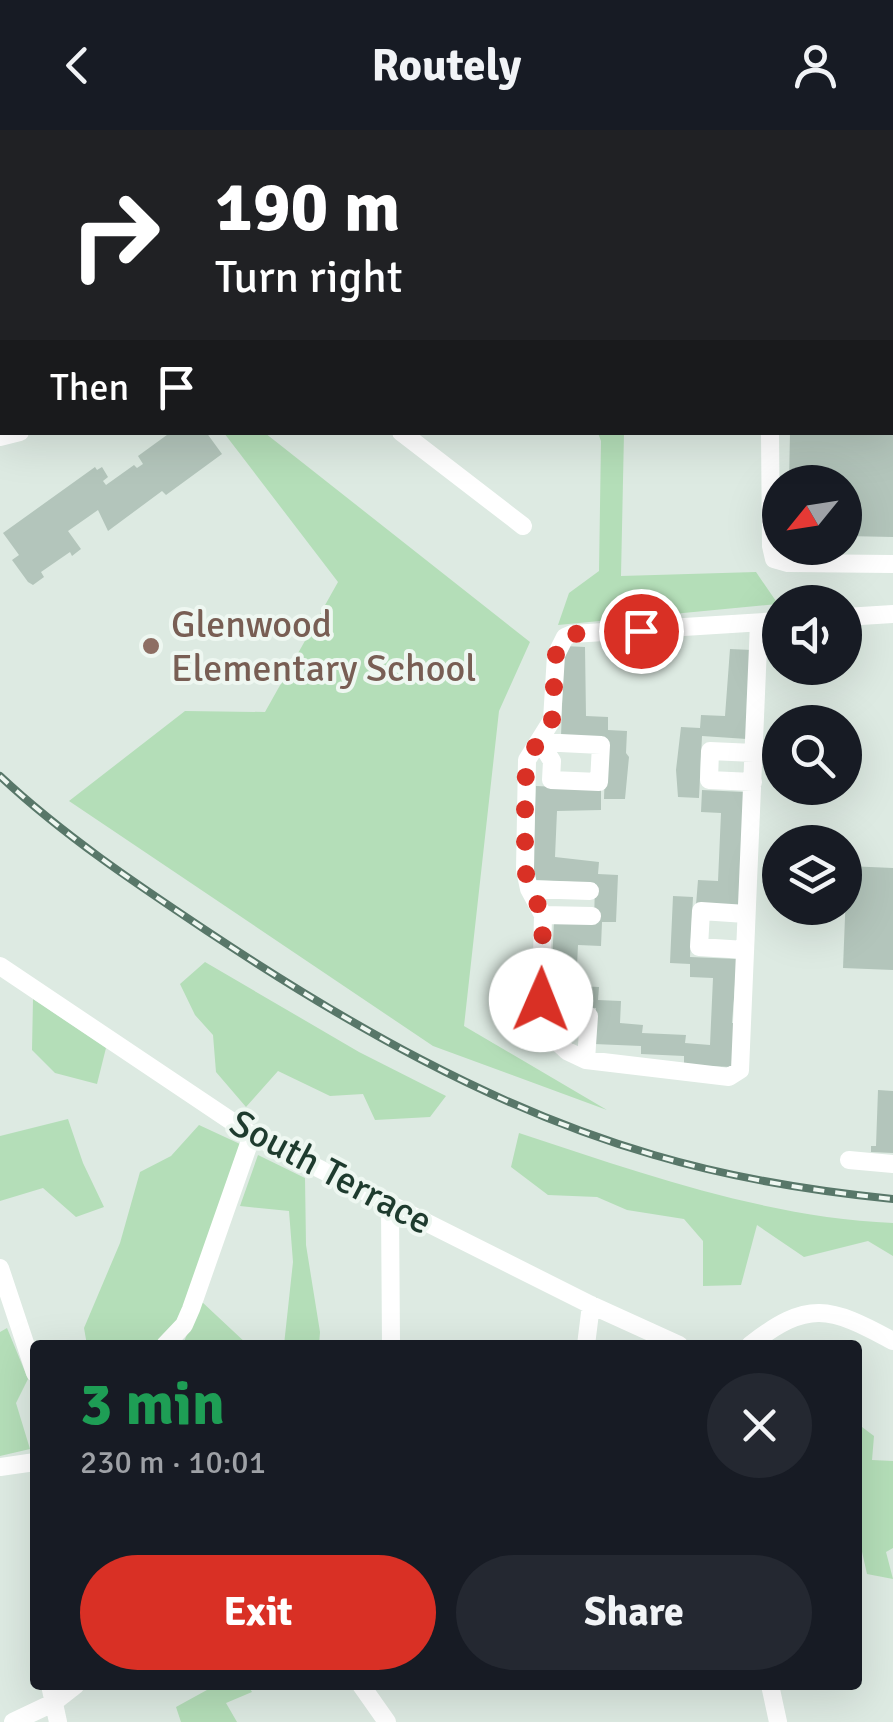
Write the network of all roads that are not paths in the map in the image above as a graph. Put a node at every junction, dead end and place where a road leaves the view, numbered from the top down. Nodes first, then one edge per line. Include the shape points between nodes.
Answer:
1 (406, 435) edge
2 (770, 435) edge
3 (523, 526) dead end
4 (893, 564) edge
5 (893, 614) edge
6 (862, 617) edge
7 (759, 623) junction
8 (762, 623) edge
9 (754, 753) junction
10 (753, 782) junction
11 (530, 889) junction
12 (590, 892) dead end
13 (746, 914) junction
14 (543, 915) junction
15 (592, 916) dead end
16 (745, 950) junction
17 (0, 966) edge
18 (570, 1015) dead end
19 (586, 1060) junction
20 (252, 1135) junction
21 (849, 1160) dead end
22 (893, 1164) edge
23 (390, 1205) junction
24 (0, 1268) edge
25 (590, 1305) junction
26 (170, 1340) edge
27 (391, 1340) edge
28 (586, 1340) edge
29 (669, 1340) edge
30 (757, 1340) edge
31 (893, 1341) edge
32 (30, 1358) edge
33 (30, 1463) edge
34 (0, 1467) edge
35 (365, 1690) edge
36 (771, 1690) edge
37 (54, 1703) edge
38 (13, 1722) edge
39 (388, 1722) edge
40 (778, 1722) edge

1 - 3 street
2 - 4 street via 774,560
5 - 6 street
7 - 8 street
7 - 9 street
7 - 11 street via 564,637 556,654 552,720 527,760
9 - 10 street
9 - 10 street via 710,751 709,780
10 - 13 street
11 - 12 street
11 - 14 street
13 - 16 street
13 - 16 street via 701,912 699,946
14 - 15 street
14 - 19 street via 541,1000 553,1038
16 - 19 street via 736,1075
17 - 20 street, South Terrace
18 - 19 street via 588,1016
20 - 23 street, South Terrace
20 - 26 street via 191,1309
21 - 22 street
23 - 25 street, South Terrace
23 - 27 street
24 - 32 street
25 - 28 street
25 - 29 street, South Terrace
30 - 31 street via 780,1322 817,1312
33 - 34 street
35 - 39 street
36 - 40 street
37 - 38 street

